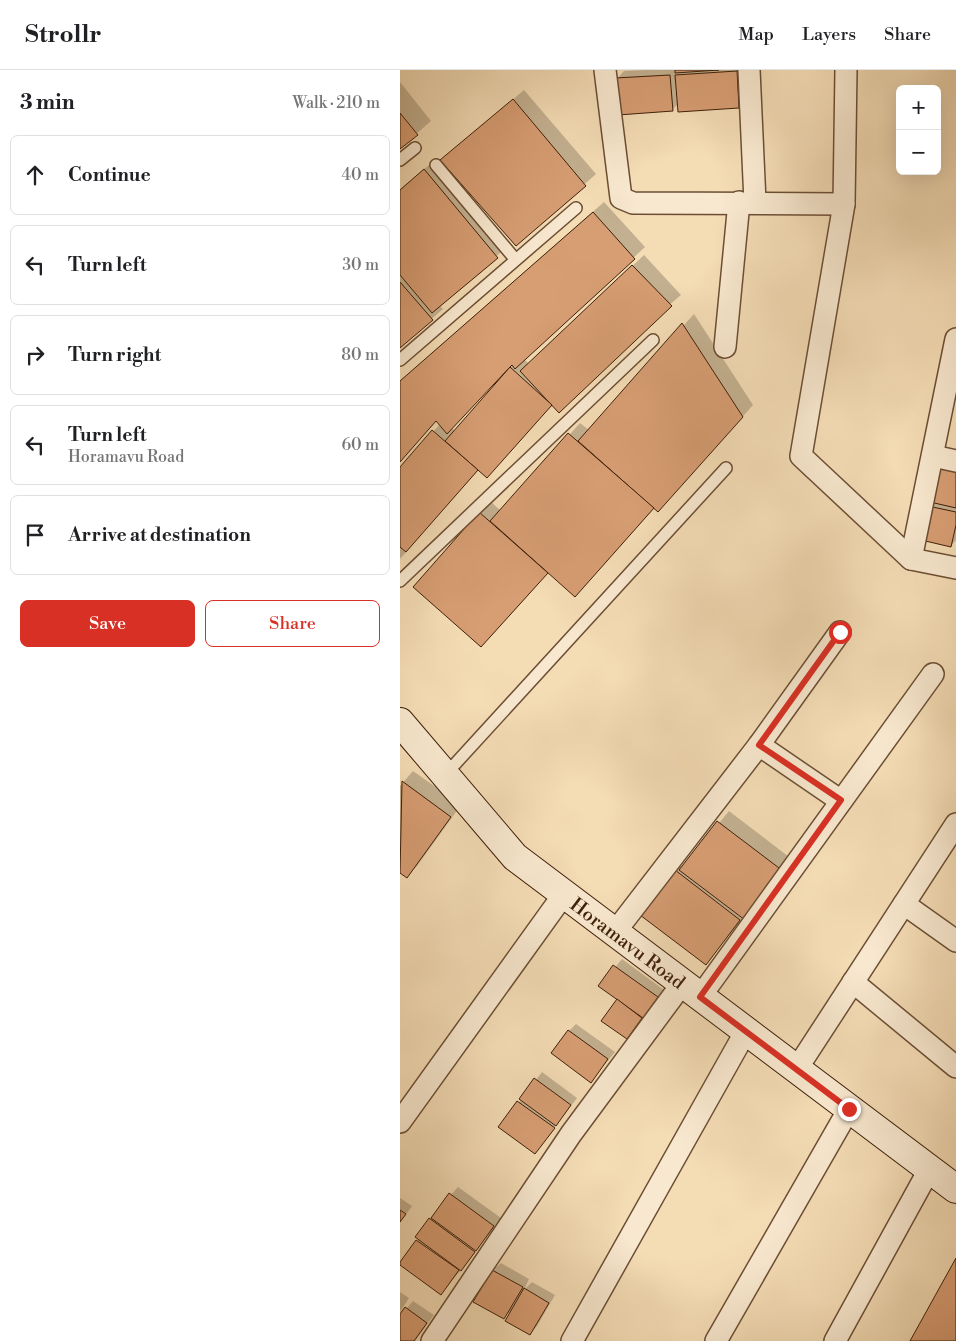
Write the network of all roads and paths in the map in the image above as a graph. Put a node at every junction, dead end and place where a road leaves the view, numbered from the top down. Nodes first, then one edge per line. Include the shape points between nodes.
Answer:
1 (605, 70) edge
2 (749, 70) edge
3 (846, 70) edge
4 (415, 148) dead end
5 (400, 160) edge
6 (436, 165) dead end
7 (747, 202) junction
8 (844, 204) junction
9 (576, 208) dead end
10 (515, 259) junction
11 (956, 339) edge
12 (653, 340) dead end
13 (724, 347) dead end
14 (400, 360) edge
15 (933, 456) junction
16 (956, 461) edge
17 (726, 468) dead end
18 (911, 558) junction
19 (956, 568) edge
20 (400, 581) edge
21 (840, 632) dead end
22 (933, 674) dead end
23 (400, 722) edge
24 (759, 745) junction
25 (445, 775) junction
26 (841, 800) junction
27 (956, 824) edge
28 (564, 894) junction
29 (904, 904) junction
30 (615, 932) junction
31 (956, 941) edge
32 (853, 982) junction
33 (691, 990) junction
34 (746, 1031) junction
35 (956, 1067) edge
36 (796, 1070) junction
37 (849, 1109) junction
38 (400, 1122) edge
39 (929, 1170) junction
40 (956, 1189) edge
41 (432, 1341) edge
42 (572, 1341) edge
43 (716, 1341) edge
44 (835, 1341) edge

1 - 7 street via 621,198 633,204
2 - 7 street
3 - 8 street
4 - 5 lane
6 - 10 lane
7 - 8 street
7 - 13 street
8 - 18 street via 801,456
9 - 10 lane
10 - 14 lane
11 - 15 street
12 - 20 lane
15 - 16 street
15 - 18 street
17 - 25 lane
18 - 19 street
21 - 24 street
22 - 26 street
23 - 25 street, Horamavu Road
24 - 26 street
24 - 30 street
25 - 28 street, Horamavu Road via 515,857
26 - 33 street
27 - 29 street
28 - 30 street, Horamavu Road
28 - 38 street
29 - 31 street
29 - 32 street
30 - 33 street, Horamavu Road
32 - 35 street
32 - 36 street
33 - 34 street, Horamavu Road
33 - 41 street via 572,1134
34 - 36 street, Horamavu Road
34 - 42 street
36 - 37 street, Horamavu Road
37 - 39 street, Horamavu Road
37 - 43 street
39 - 40 street, Horamavu Road
39 - 44 street

